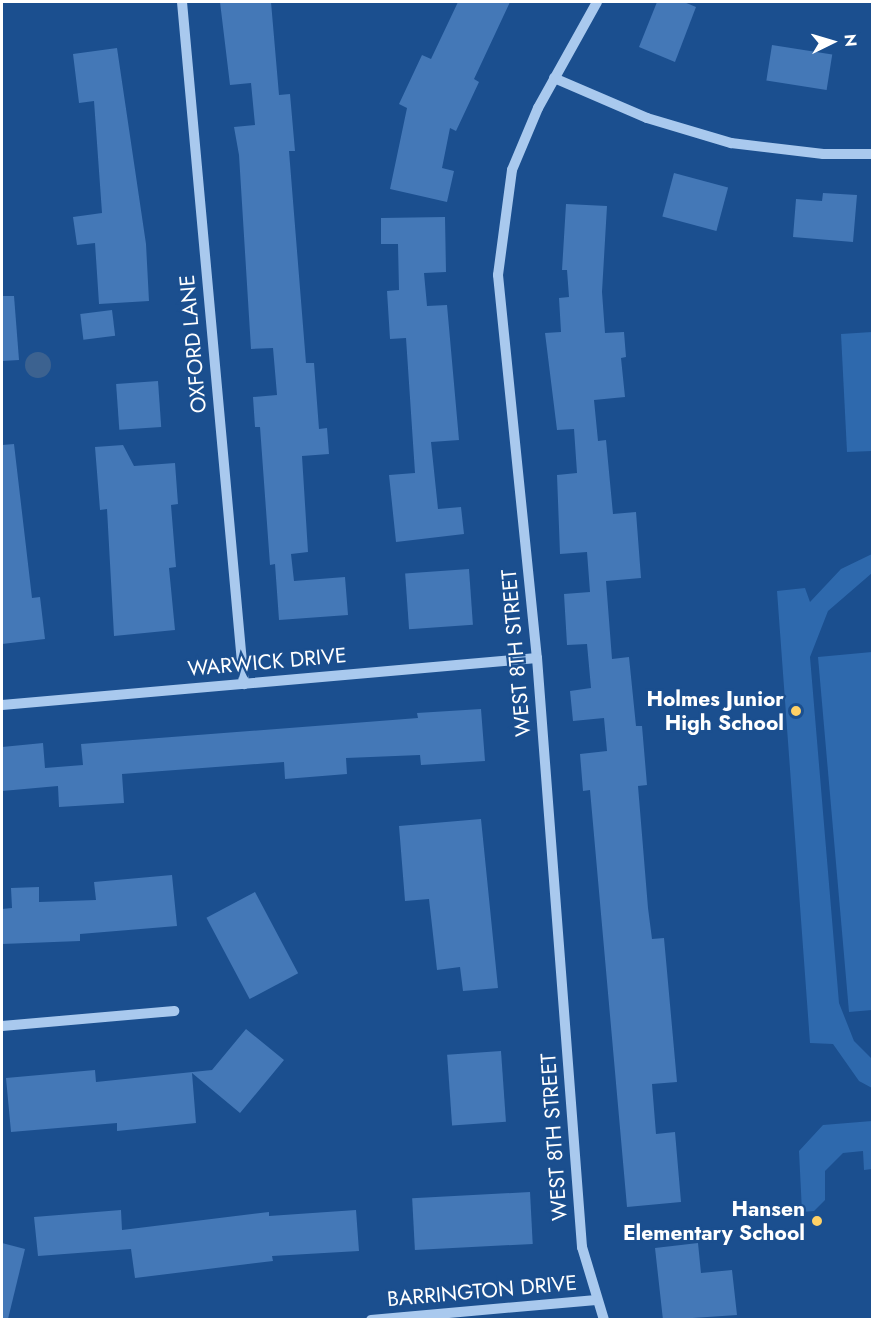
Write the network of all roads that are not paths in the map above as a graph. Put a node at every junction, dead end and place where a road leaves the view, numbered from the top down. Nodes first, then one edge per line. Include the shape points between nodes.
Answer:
1 (182, 2) edge
2 (597, 2) edge
3 (554, 78) junction
4 (873, 154) edge
5 (537, 658) junction
6 (244, 684) junction
7 (2, 705) edge
8 (174, 1011) dead end
9 (2, 1026) edge
10 (596, 1300) junction
11 (371, 1320) edge
12 (604, 1320) edge

1 - 6 street, OXFORD LANE
2 - 3 street, WEST 8TH STREET
3 - 4 street via 646,118 731,143 823,154
3 - 5 street, WEST 8TH STREET via 512,170 498,275
5 - 6 street, WARWICK DRIVE
5 - 10 street, WEST 8TH STREET via 582,1247
6 - 7 street, WARWICK DRIVE
8 - 9 street
10 - 11 street, BARRINGTON DRIVE
10 - 12 street, WEST 8TH STREET

